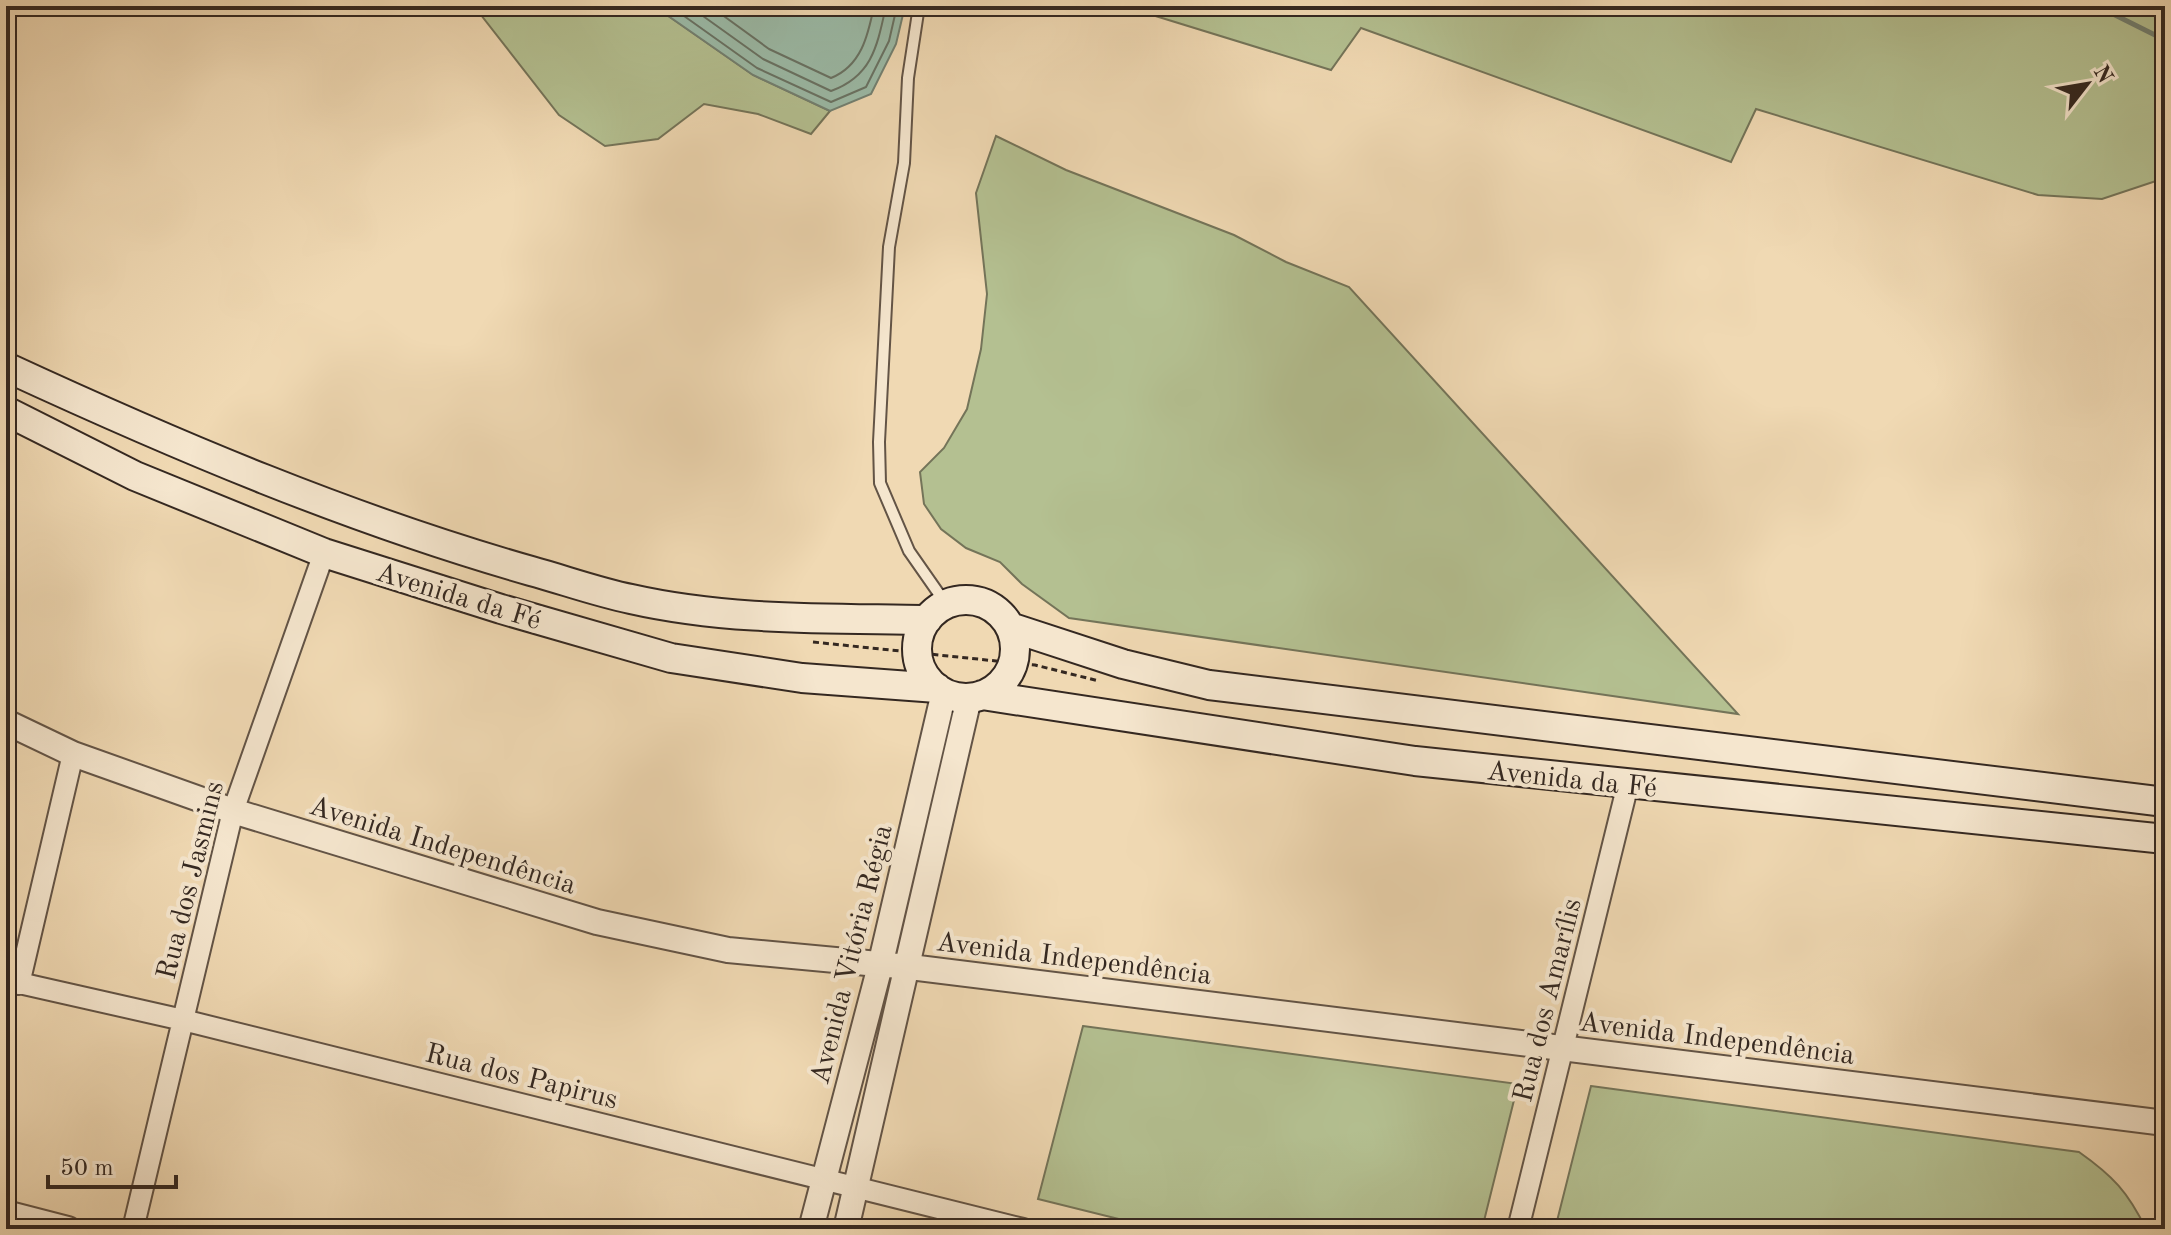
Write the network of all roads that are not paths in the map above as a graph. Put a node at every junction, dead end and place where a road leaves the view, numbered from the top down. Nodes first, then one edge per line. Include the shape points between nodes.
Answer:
1 (919, 6) edge
2 (6, 367) edge
3 (6, 411) edge
4 (324, 553) junction
5 (936, 612) junction
6 (1010, 627) junction
7 (958, 694) junction
8 (6, 722) edge
9 (73, 754) junction
10 (1628, 784) junction
11 (2165, 802) edge
12 (233, 811) junction
13 (2165, 839) edge
14 (880, 966) junction
15 (910, 967) junction
16 (13, 982) edge
17 (183, 1020) junction
18 (1563, 1048) junction
19 (2165, 1123) edge
20 (826, 1178) junction
21 (857, 1187) junction
22 (6, 1213) edge
23 (68, 1229) edge
24 (133, 1229) edge
25 (811, 1229) edge
26 (846, 1229) edge
27 (1023, 1229) edge
28 (1518, 1229) edge

1 - 5 lane via 908,78 904,163 889,247 880,483
2 - 5 main road, Avenida da Fé via 173,444 340,510 632,599 765,618
3 - 4 main road, Avenida da Fé via 135,476
4 - 7 main road, Avenida da Fé via 671,658
4 - 12 street, Rua dos Jasmins
5 - 6 main road via 960,600 990,605
5 - 7 main road via 921,631 918,656 922,668
6 - 7 main road via 1012,668 995,689
6 - 11 main road, Avenida da Fé via 1209,685
7 - 10 main road, Avenida da Fé via 1415,761
7 - 14 street, Avenida Vitória Régia
7 - 15 street, Avenida Vitória Régia
8 - 9 street, Avenida Independência
9 - 12 street, Avenida Independência
9 - 16 street
10 - 13 main road, Avenida da Fé
10 - 18 street, Rua dos Amarílis
12 - 14 street, Avenida Independência via 597,922 728,950
12 - 17 street, Rua dos Jasmins
14 - 15 street, Avenida Independência
14 - 20 street, Avenida Vitória Régia
15 - 18 street, Avenida Independência
15 - 21 street, Avenida Vitória Régia
16 - 17 street, Rua dos Papirus
17 - 20 street, Rua dos Papirus
17 - 24 street, Rua dos Jasmins
18 - 19 street, Avenida Independência
18 - 28 street, Rua dos Amarílis
20 - 21 street, Rua dos Papirus
20 - 25 street, Avenida Vitória Régia
21 - 26 street, Avenida Vitória Régia
21 - 27 street, Rua dos Papirus
22 - 23 street

